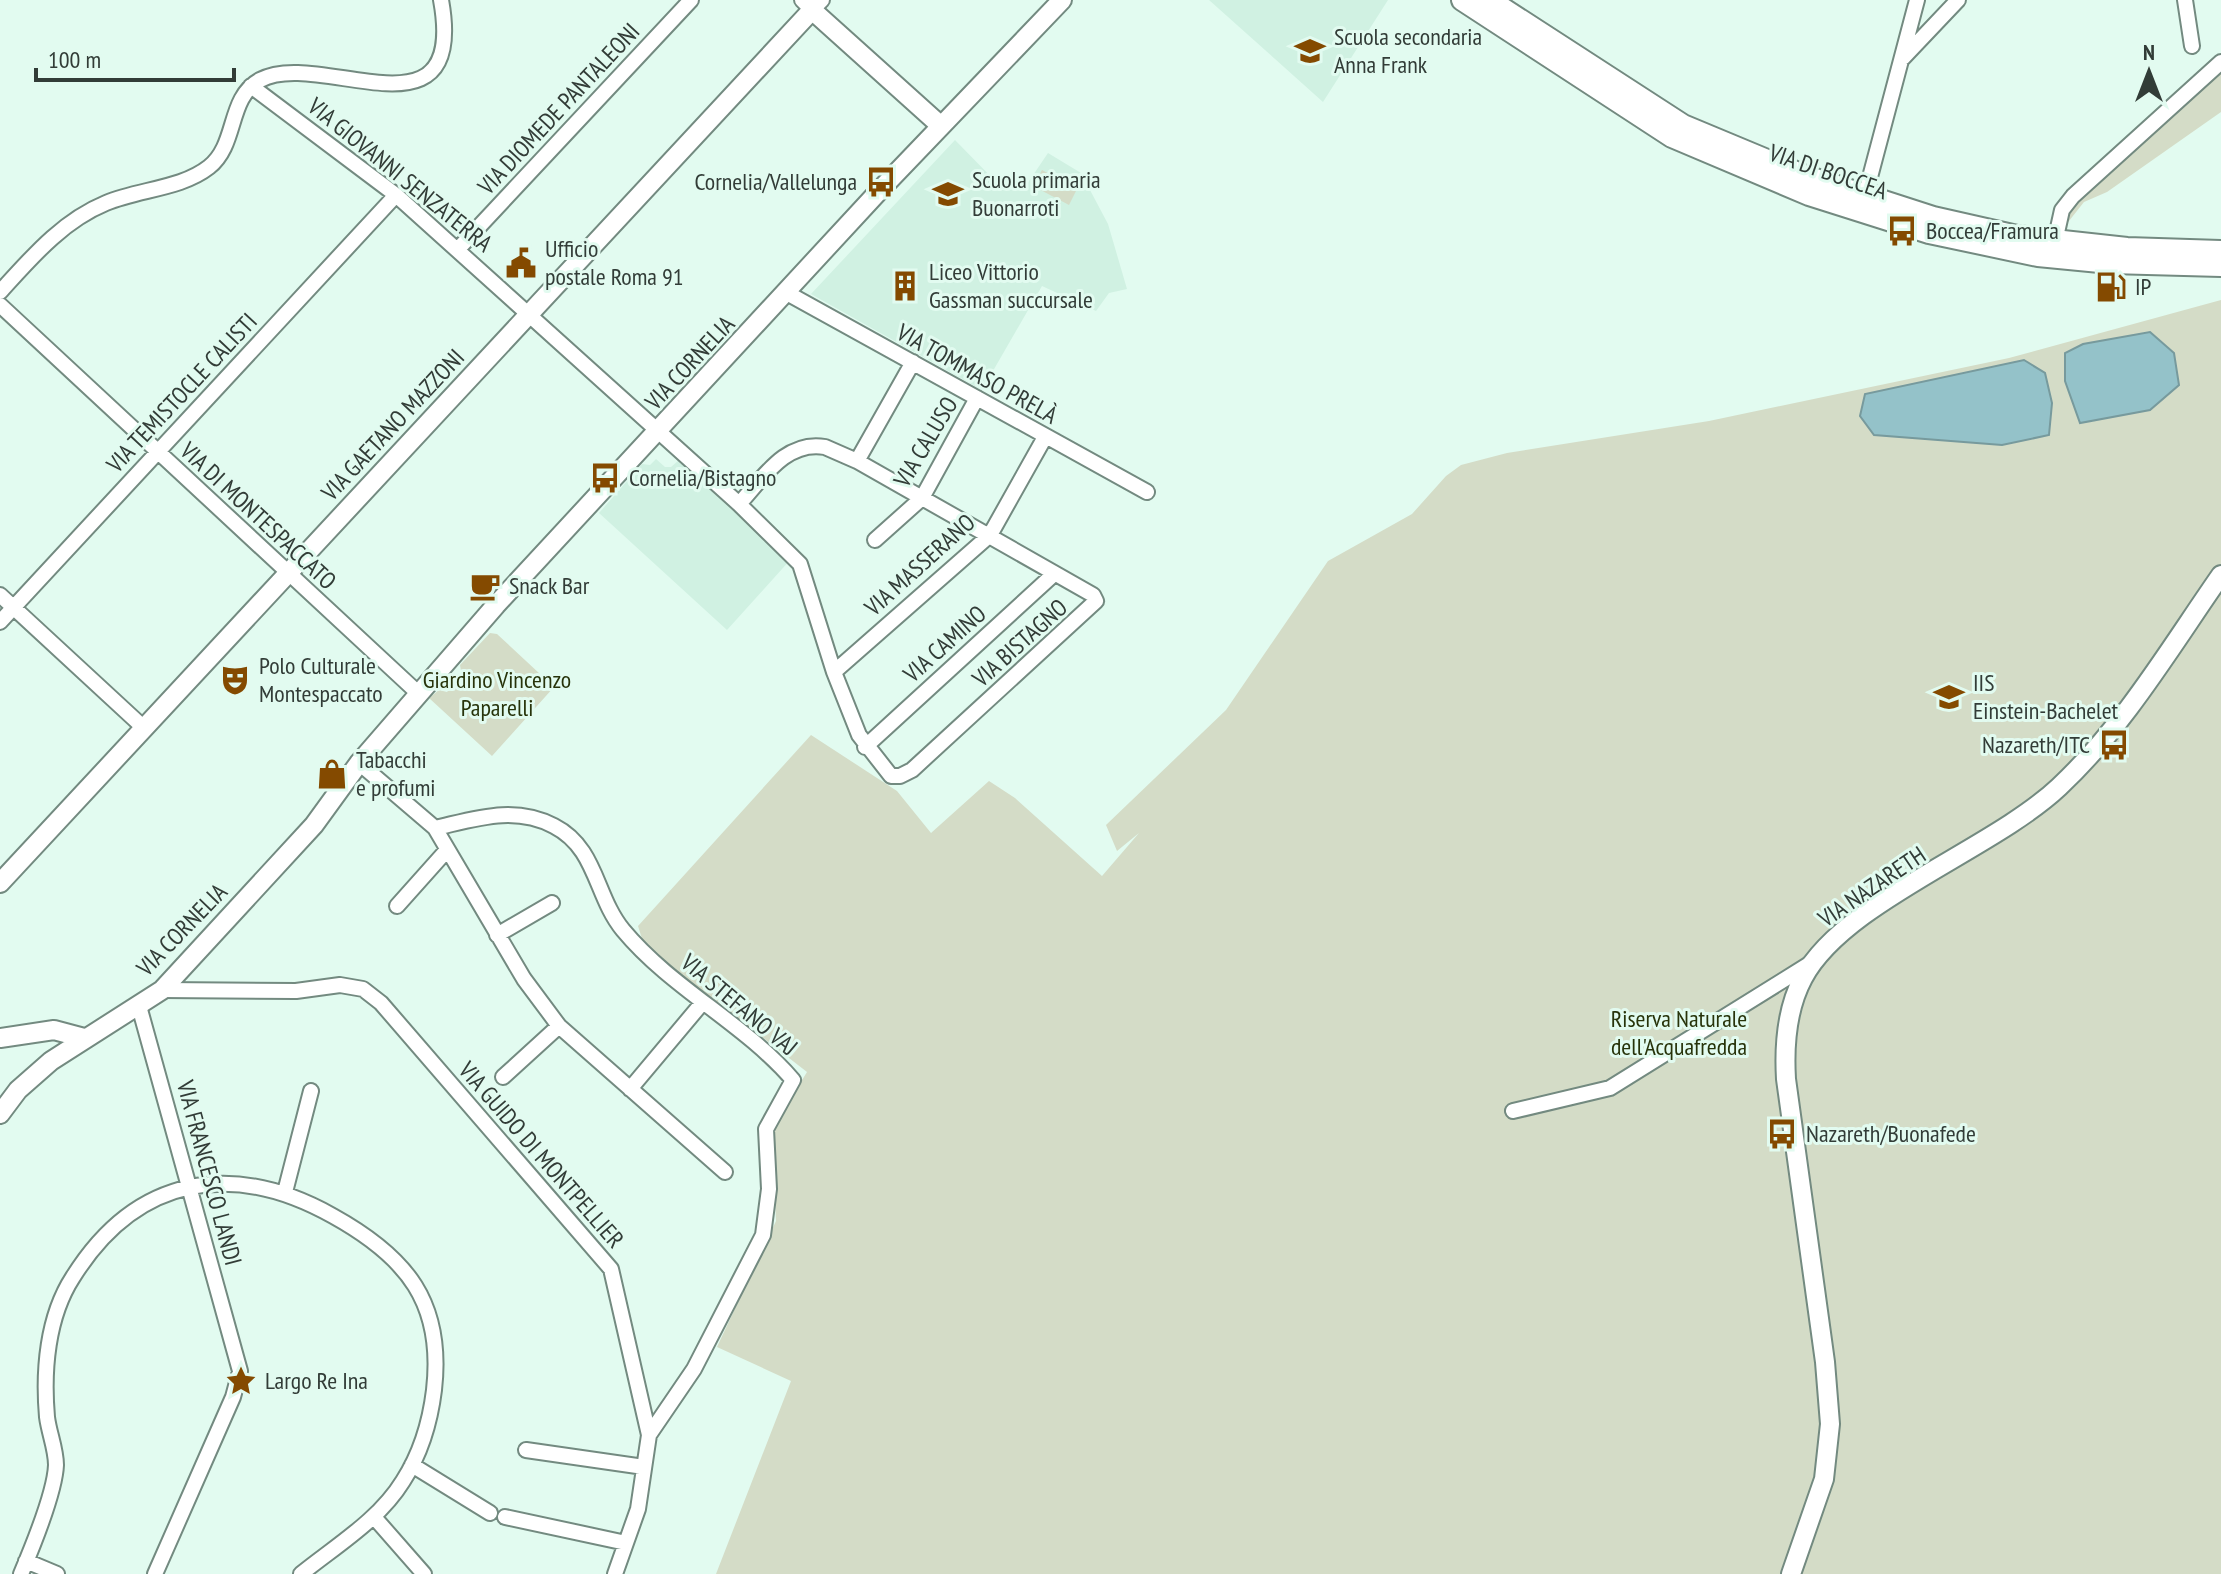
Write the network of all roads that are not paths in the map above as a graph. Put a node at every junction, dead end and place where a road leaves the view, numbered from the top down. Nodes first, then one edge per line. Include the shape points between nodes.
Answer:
1 (441, 0) edge
2 (691, 0) edge
3 (1062, 0) edge
4 (1462, 0) edge
5 (1490, 0) edge
6 (1917, 0) edge
7 (1958, 0) edge
8 (2185, 0) edge
9 (812, 3) edge
10 (2192, 46) dead end
11 (1903, 58) junction
12 (2221, 62) edge
13 (251, 86) junction
14 (941, 126) junction
15 (396, 195) junction
16 (1865, 196) junction
17 (459, 248) junction
18 (2053, 250) junction
19 (2221, 251) edge
20 (2221, 266) edge
21 (0, 292) edge
22 (787, 293) junction
23 (0, 305) edge
24 (531, 313) junction
25 (913, 362) junction
26 (977, 398) junction
27 (660, 430) junction
28 (1045, 437) junction
29 (157, 452) junction
30 (857, 461) junction
31 (1147, 492) dead end
32 (922, 498) junction
33 (739, 504) junction
34 (990, 535) junction
35 (875, 540) dead end
36 (286, 573) junction
37 (1054, 574) junction
38 (2221, 575) edge
39 (0, 595) edge
40 (14, 607) junction
41 (0, 622) edge
42 (834, 672) junction
43 (418, 693) junction
44 (144, 728) junction
45 (865, 747) junction
46 (359, 763) junction
47 (435, 828) junction
48 (447, 850) junction
49 (0, 883) edge
50 (552, 903) dead end
51 (397, 906) dead end
52 (497, 935) junction
53 (1814, 961) junction
54 (162, 990) junction
55 (703, 1002) junction
56 (139, 1006) junction
57 (559, 1026) junction
58 (0, 1038) edge
59 (84, 1038) junction
60 (503, 1077) dead end
61 (630, 1089) junction
62 (311, 1091) dead end
63 (1513, 1111) dead end
64 (0, 1114) edge
65 (725, 1172) dead end
66 (190, 1186) junction
67 (285, 1192) junction
68 (649, 1435) junction
69 (526, 1450) dead end
70 (412, 1465) junction
71 (644, 1467) junction
72 (490, 1513) dead end
73 (374, 1517) junction
74 (505, 1517) dead end
75 (626, 1543) junction
76 (24, 1567) edge
77 (306, 1573) edge
78 (57, 1574) edge
79 (155, 1574) edge
80 (424, 1574) edge
81 (615, 1574) edge
82 (1791, 1574) edge

1 - 13 street via 441,49 417,80 383,85 293,72 271,75
2 - 17 street, VIA DIOMEDE PANTALEONI
3 - 14 street, VIA CORNELIA
4 - 18 main road, VIA DI BOCCEA via 1701,152 1904,226
5 - 16 main road, VIA DI BOCCEA via 1701,134
6 - 11 street
7 - 11 street
8 - 10 street
9 - 14 street
9 - 24 street, VIA GAETANO MAZZONI
11 - 16 street
12 - 18 street via 2073,196 2062,210
13 - 15 street, VIA GIOVANNI SENZATERRA
13 - 21 street via 212,164 191,177 83,214
14 - 22 street, VIA CORNELIA
15 - 17 street, VIA GIOVANNI SENZATERRA
15 - 29 street, VIA TEMISTOCLE CALISTI
16 - 18 main road, VIA DI BOCCEA
17 - 24 street, VIA GIOVANNI SENZATERRA
18 - 19 main road, VIA DI BOCCEA
18 - 20 main road, VIA DI BOCCEA
22 - 25 street, VIA TOMMASO PRELÀ
22 - 27 street, VIA CORNELIA
23 - 29 street, VIA DI MONTESPACCATO
24 - 27 street, VIA GIOVANNI SENZATERRA
24 - 36 street, VIA GAETANO MAZZONI
25 - 26 street, VIA TOMMASO PRELÀ
25 - 30 street
26 - 28 street, VIA TOMMASO PRELÀ
26 - 32 street, VIA CALUSO
27 - 33 street, VIA BISTAGNO
27 - 43 street, VIA CORNELIA
28 - 31 street, VIA TOMMASO PRELÀ
28 - 34 street, VIA MASSERANO
29 - 36 street, VIA DI MONTESPACCATO
29 - 40 street, VIA TEMISTOCLE CALISTI
30 - 32 street, VIA BISTAGNO
30 - 33 street, VIA BISTAGNO via 825,447 800,447 780,460
32 - 34 street, VIA BISTAGNO
32 - 35 street, VIA CALUSO
33 - 42 street, VIA BISTAGNO via 800,564
34 - 37 street, VIA BISTAGNO
34 - 42 street, VIA MASSERANO
36 - 43 street, VIA DI MONTESPACCATO
36 - 44 street, VIA GAETANO MAZZONI
37 - 45 street, VIA CAMINO
37 - 45 street, VIA BISTAGNO via 1095,596 1094,605 907,774 891,776
38 - 53 street, VIA NAZARETH via 2133,705 2061,785 2002,831 1857,921
39 - 40 street
40 - 41 street, VIA TEMISTOCLE CALISTI
40 - 44 street
42 - 45 street, VIA BISTAGNO
43 - 46 street, VIA CORNELIA
44 - 49 street, VIA GAETANO MAZZONI
46 - 47 street
46 - 54 street, VIA CORNELIA via 314,825
47 - 48 street
47 - 55 street, VIA STEFANO VAJ via 510,814 536,818 568,834 584,850 622,929 669,977
48 - 51 street
48 - 52 street
50 - 52 street
52 - 57 street
53 - 63 street via 1610,1088
53 - 82 street, VIA NAZARETH via 1796,996 1785,1065 1830,1424 1824,1479
54 - 56 street, VIA CORNELIA
54 - 68 street, VIA GUIDO DI MONTPELLIER via 296,991 340,985 363,989 381,1003 609,1265
55 - 61 street
55 - 68 street, VIA STEFANO VAJ via 794,1083 767,1127 768,1204 758,1248 694,1369
56 - 59 street, VIA CORNELIA
56 - 66 street, VIA FRANCESCO LANDI
57 - 60 street
57 - 61 street
58 - 59 street via 54,1030
59 - 64 street, VIA CORNELIA via 23,1085
61 - 65 street
62 - 67 street
66 - 67 street via 229,1182
66 - 76 street via 115,1227 63,1296 46,1375 55,1473
66 - 79 street, VIA FRANCESCO LANDI via 239,1381
67 - 70 street via 379,1245 423,1297 432,1322 435,1379 427,1433
68 - 71 street, VIA GUIDO DI MONTPELLIER
69 - 71 street
70 - 72 street
70 - 73 street
71 - 75 street, VIA GUIDO DI MONTPELLIER
73 - 77 street
73 - 80 street
74 - 75 street
75 - 81 street, VIA GUIDO DI MONTPELLIER
76 - 78 street

